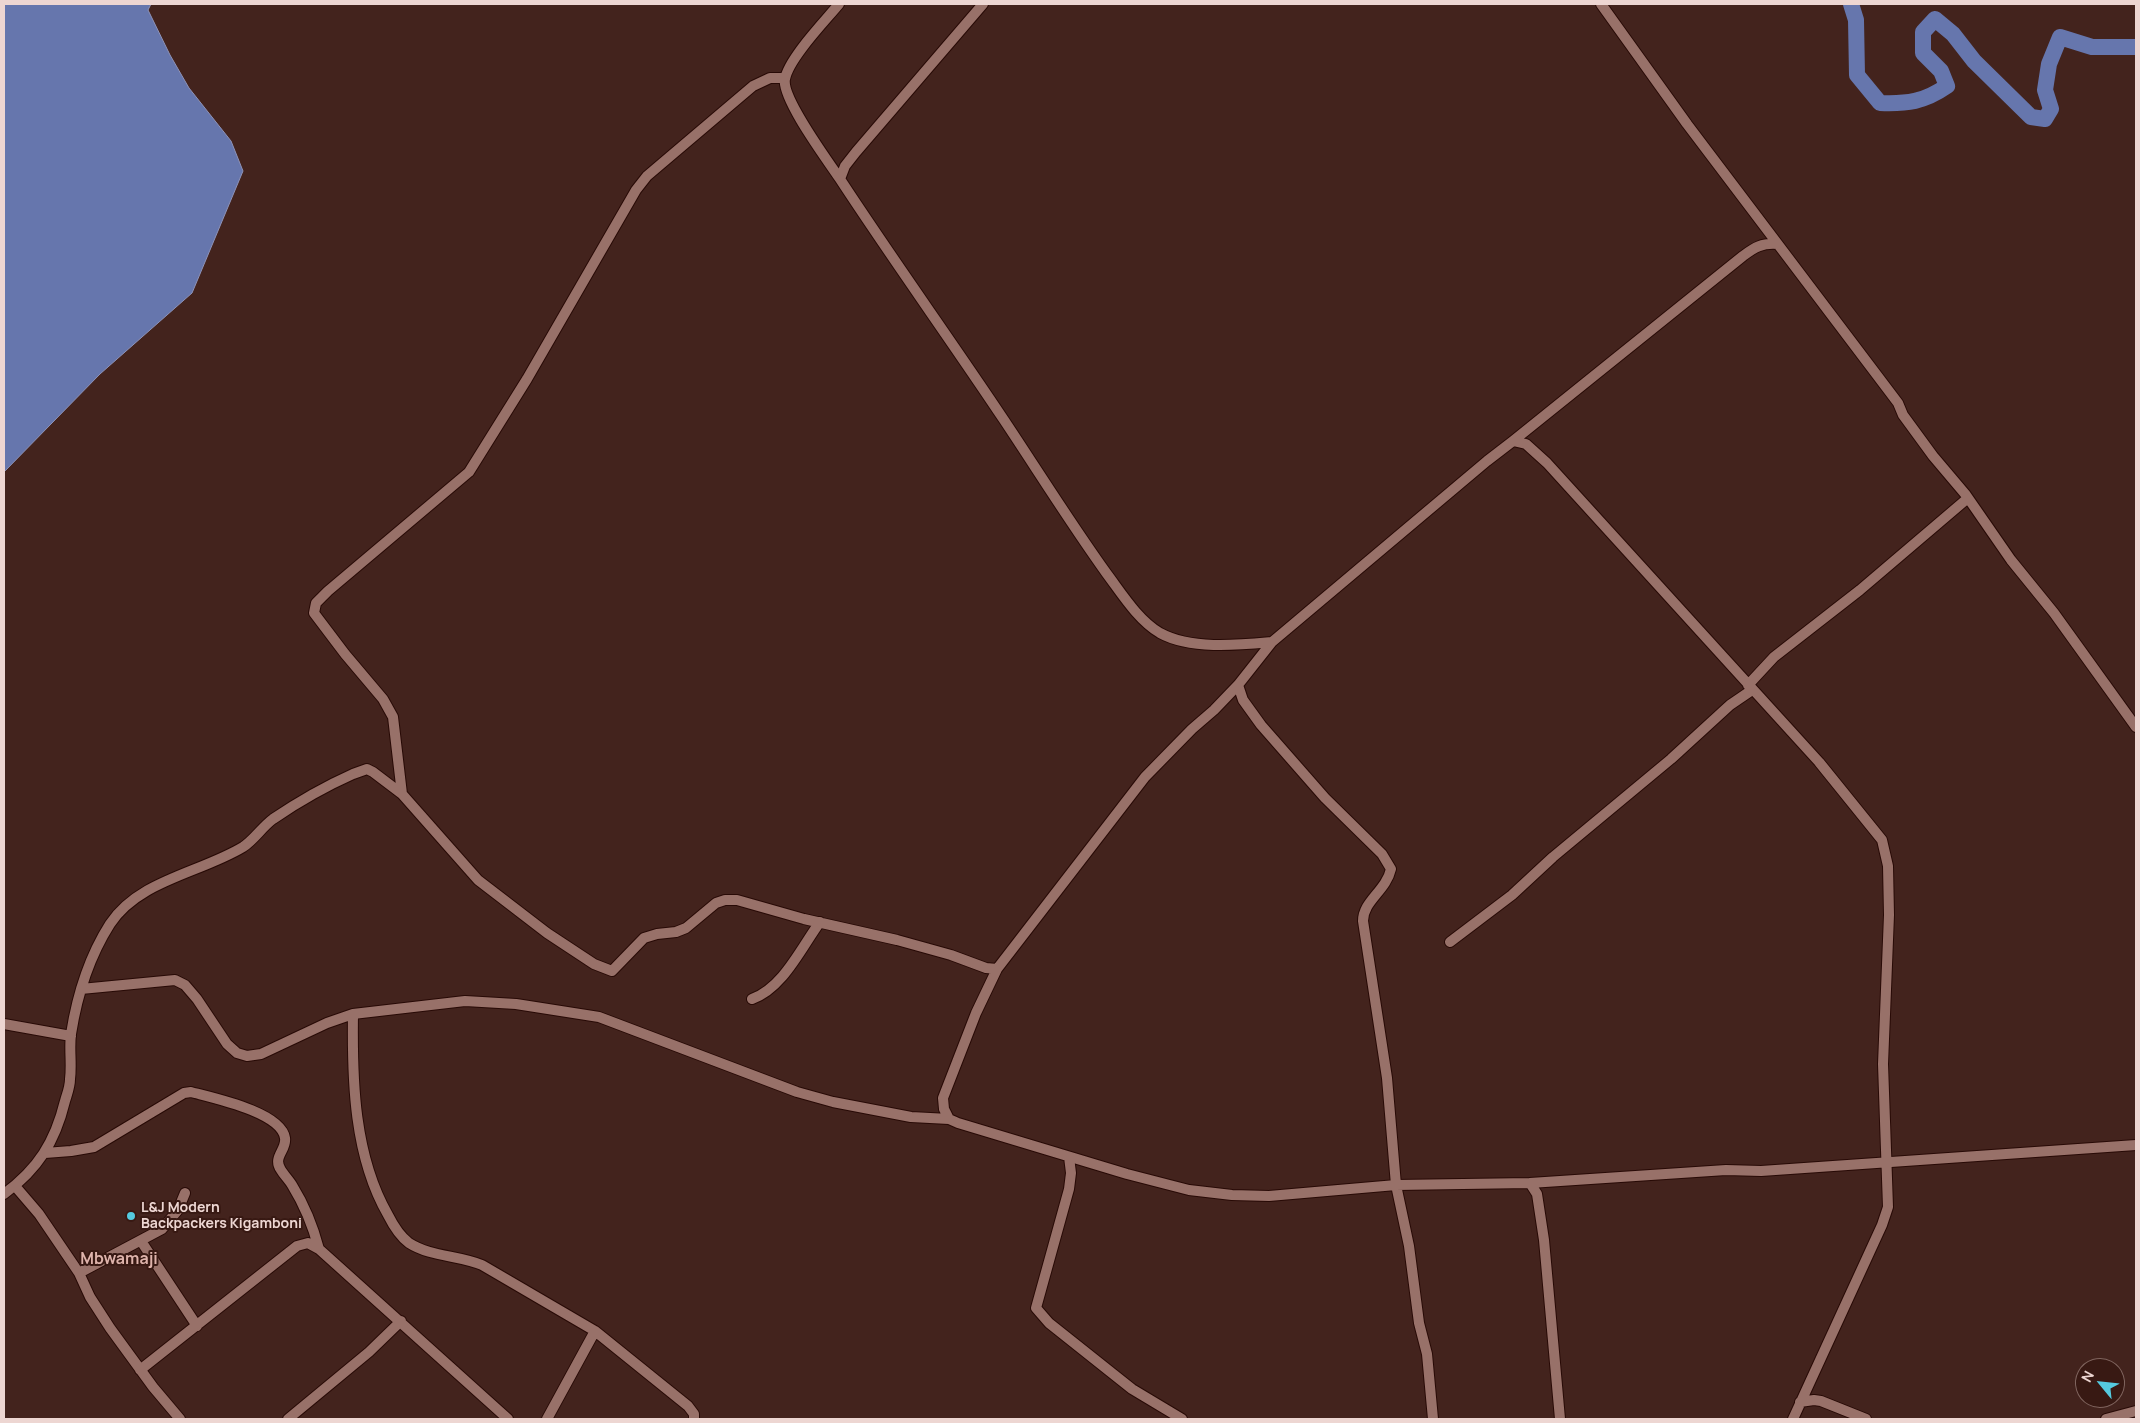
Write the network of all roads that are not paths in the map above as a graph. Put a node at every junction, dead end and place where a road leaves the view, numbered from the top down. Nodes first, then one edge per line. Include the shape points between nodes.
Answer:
1 (838, 4) edge
2 (984, 4) edge
3 (1601, 4) edge
4 (785, 78) junction
5 (840, 179) junction
6 (1777, 244) junction
7 (1514, 441) junction
8 (1968, 498) junction
9 (1272, 642) junction
10 (1238, 685) junction
11 (1750, 687) junction
12 (2136, 727) edge
13 (402, 794) junction
14 (820, 922) junction
15 (1450, 942) dead end
16 (997, 969) junction
17 (81, 989) junction
18 (752, 999) dead end
19 (353, 1014) junction
20 (4, 1024) edge
21 (70, 1036) junction
22 (948, 1119) junction
23 (2136, 1145) edge
24 (45, 1153) junction
25 (1069, 1157) junction
26 (1886, 1163) junction
27 (1530, 1183) junction
28 (1396, 1185) junction
29 (15, 1186) junction
30 (185, 1193) dead end
31 (4, 1194) edge
32 (142, 1241) junction
33 (319, 1249) junction
34 (80, 1273) junction
35 (401, 1321) junction
36 (197, 1326) junction
37 (595, 1331) junction
38 (140, 1370) junction
39 (1800, 1402) junction
40 (2136, 1411) edge
41 (180, 1419) edge
42 (288, 1419) edge
43 (508, 1419) edge
44 (547, 1419) edge
45 (694, 1419) edge
46 (1182, 1419) edge
47 (1433, 1419) edge
48 (1560, 1419) edge
49 (1793, 1419) edge
50 (1866, 1419) edge
51 (2106, 1419) edge

1 - 4 street via 791,64
2 - 5 street via 856,152
3 - 6 street
4 - 5 street via 788,94 806,128
4 - 13 street via 770,78 753,86 646,176 469,472 316,603 314,613 320,623 383,698 393,717
5 - 9 street via 1093,555 1142,618 1161,633 1203,644
6 - 7 street via 1755,247
6 - 8 street via 1892,396 1933,456
7 - 9 street via 1486,461
7 - 11 street via 1526,444 1547,463
8 - 11 street via 1860,590 1774,657
8 - 12 street
9 - 10 street
10 - 16 street via 1146,777
10 - 28 street via 1243,700 1261,725 1325,798 1382,854 1391,869 1384,886 1365,909 1363,921 1387,1078
11 - 15 street via 1512,895
11 - 26 street via 1819,762 1882,840 1888,866 1889,915 1884,1064
13 - 14 street via 478,880 547,933 612,971 644,938 686,928 725,900 737,900
13 - 17 street via 367,769 353,774 272,819 245,846 136,897 111,923
14 - 16 street
14 - 18 street via 776,985
16 - 22 street via 976,1012 943,1098
17 - 19 street via 175,980 185,985 197,999 227,1044 237,1053 247,1056 261,1054
17 - 21 street
19 - 22 street via 465,1001 516,1004 590,1015 797,1092 876,1111
19 - 37 street via 353,1069 366,1161 376,1194 400,1232 408,1242 425,1251 482,1265
20 - 21 street
21 - 24 street via 70,1080 53,1140
22 - 25 street
23 - 26 street
24 - 29 street
24 - 33 street via 94,1146 184,1093 191,1092 244,1108 273,1120 285,1135 278,1163 312,1222
25 - 28 street via 1189,1190 1232,1195 1269,1196
25 - 46 street via 1069,1189 1036,1308 1049,1323 1132,1389
26 - 27 street
26 - 39 street via 1888,1206 1882,1225
27 - 28 street
27 - 48 street via 1536,1194 1544,1240
28 - 47 street via 1427,1354
29 - 31 street
29 - 34 street
30 - 32 street via 172,1220
32 - 34 street
32 - 36 street
33 - 35 street
33 - 36 street via 308,1244 297,1246
34 - 38 street via 90,1297
35 - 42 street
35 - 43 street
36 - 38 street
37 - 44 street
37 - 45 street via 688,1406
38 - 41 street
39 - 49 street
39 - 50 street via 1821,1401
40 - 51 street

